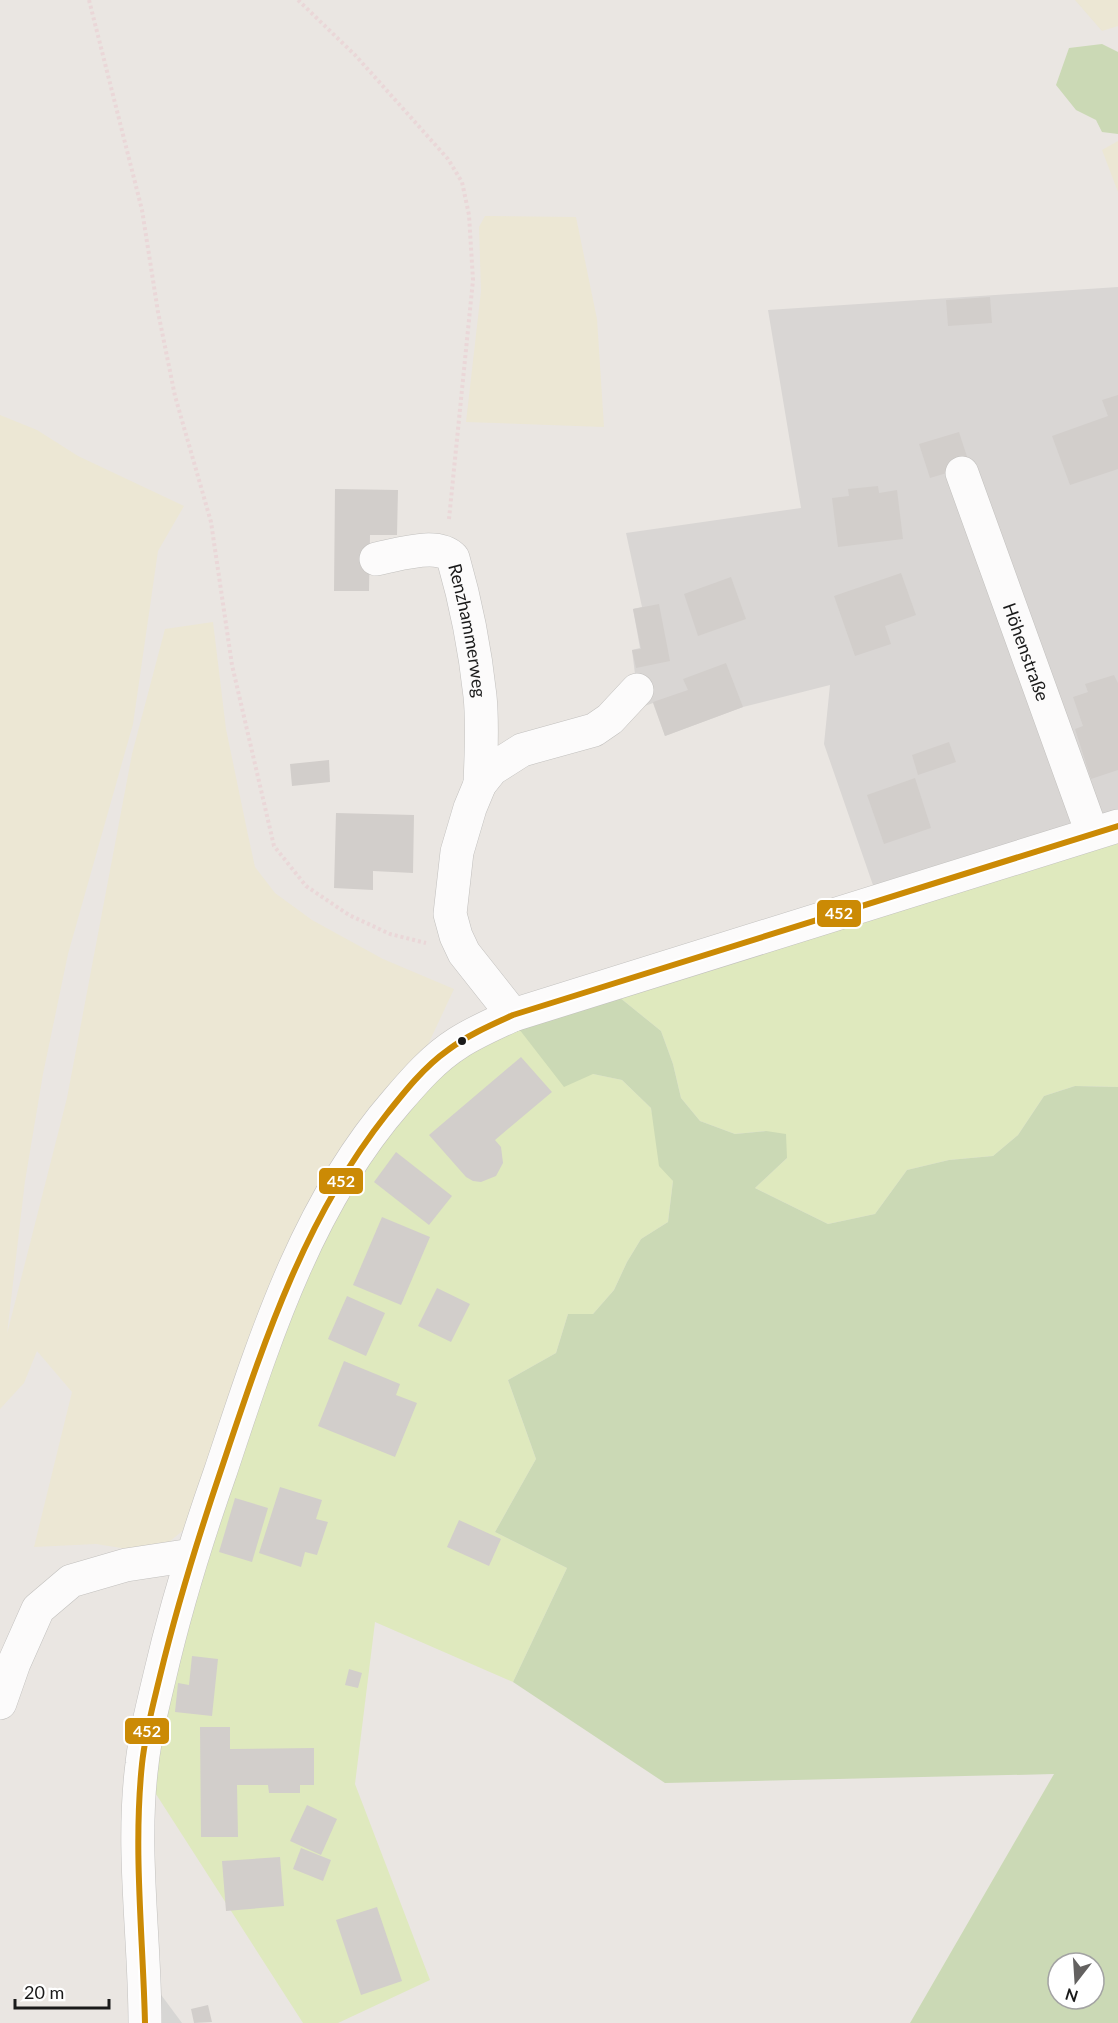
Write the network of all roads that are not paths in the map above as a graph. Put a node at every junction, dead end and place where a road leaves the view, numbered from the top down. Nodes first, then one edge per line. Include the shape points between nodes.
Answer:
1 (962, 473) dead end
2 (376, 559) dead end
3 (637, 690) dead end
4 (480, 784) junction
5 (1105, 829) edge
6 (513, 1016) junction
7 (192, 1555) junction
8 (0, 1703) edge
9 (145, 2023) edge

1 - 5 street, Höhenstraße
2 - 4 street, Renzhammerweg via 429,549 440,549 453,558 471,634 480,697
3 - 4 street, Renzhammerweg via 594,730 509,756
4 - 6 street, Renzhammerweg via 457,852 450,914 464,953
5 - 6 street, Höhenstraße
6 - 7 street, Höhenstraße via 457,1043 437,1059 382,1118 339,1180 319,1216 263,1345
7 - 8 street via 126,1565 71,1581 38,1609
7 - 9 street, Höhenstraße via 146,1737 139,1790

